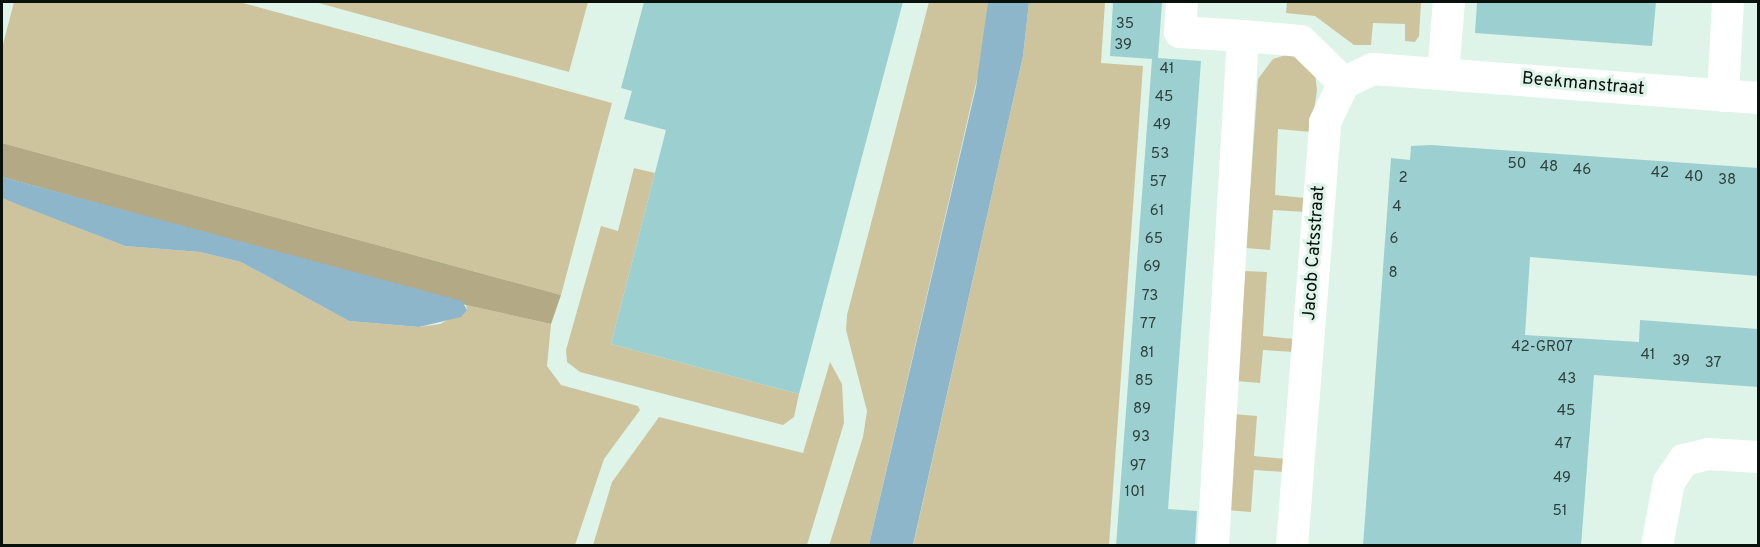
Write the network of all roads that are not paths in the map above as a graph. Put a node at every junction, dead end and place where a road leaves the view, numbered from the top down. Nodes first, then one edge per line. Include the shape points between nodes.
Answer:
1 (1182, 2) edge
2 (1449, 2) edge
3 (1728, 2) edge
4 (1243, 36) junction
5 (1443, 74) junction
6 (1344, 84) junction
7 (1723, 96) junction
8 (1758, 98) edge
9 (1758, 457) edge
10 (1213, 546) edge
11 (1293, 546) edge
12 (1657, 546) edge

1 - 4 street via 1180,32
2 - 5 street
3 - 7 street
4 - 6 street via 1301,41
4 - 10 street
5 - 6 street, Beekmanstraat via 1373,69
5 - 7 street, Beekmanstraat
6 - 11 street, Jacob Catsstraat via 1325,122
7 - 8 street, Beekmanstraat
9 - 12 street via 1708,454 1684,460 1669,482

